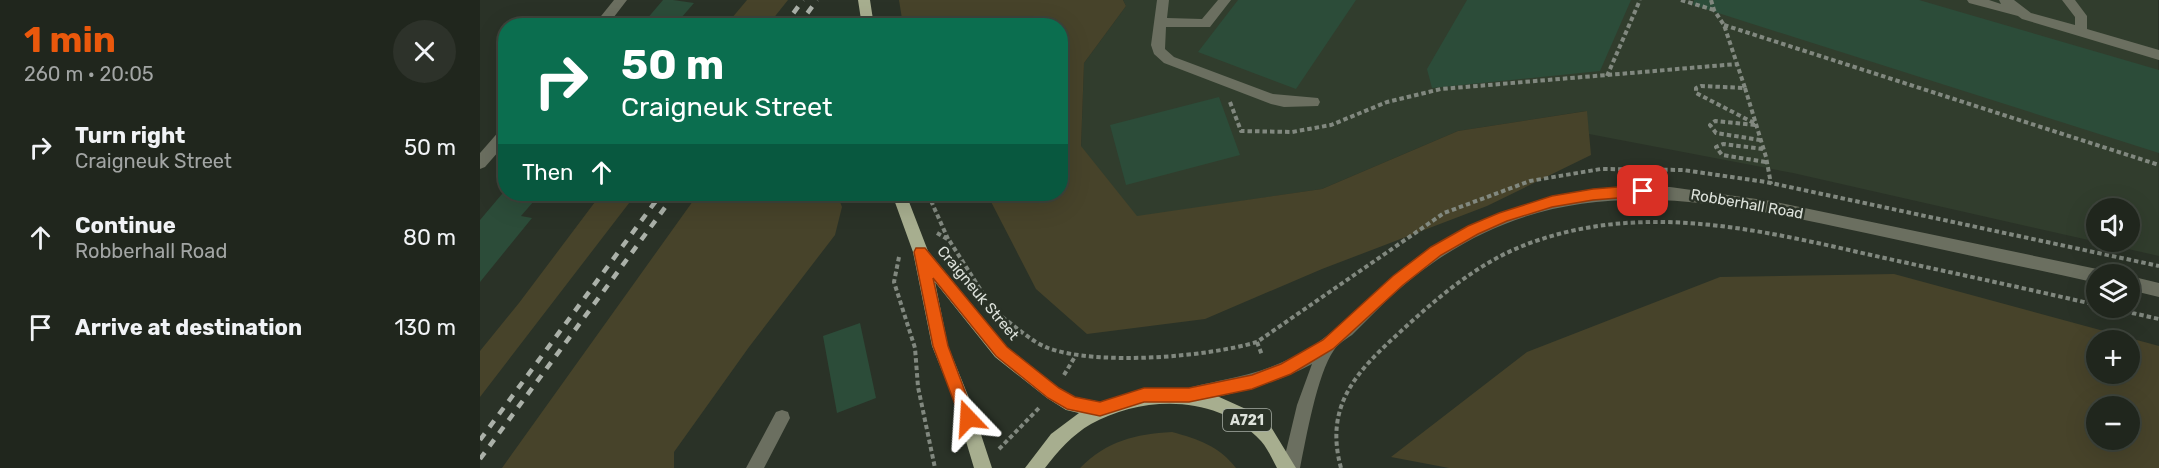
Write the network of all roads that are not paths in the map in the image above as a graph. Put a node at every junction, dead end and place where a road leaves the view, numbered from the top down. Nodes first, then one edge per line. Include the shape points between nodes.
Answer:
1 (621, 0) edge
2 (864, 0) edge
3 (1163, 0) edge
4 (1225, 0) edge
5 (1973, 0) edge
6 (2005, 0) edge
7 (2068, 0) edge
8 (2027, 16) junction
9 (606, 18) edge
10 (867, 18) edge
11 (1161, 22) junction
12 (2081, 31) junction
13 (2159, 55) edge
14 (1313, 102) dead end
15 (498, 142) edge
16 (480, 163) edge
17 (902, 201) edge
18 (921, 252) junction
19 (2086, 274) edge
20 (2140, 285) edge
21 (2159, 290) edge
22 (1328, 345) junction
23 (1189, 395) junction
24 (1100, 409) junction
25 (782, 418) dead end
26 (982, 463) edge
27 (754, 468) edge
28 (1034, 468) edge
29 (1289, 468) edge

1 - 9 street
2 - 10 main road
3 - 11 street
4 - 11 street via 1205,24
5 - 8 street
6 - 8 street
7 - 12 street via 2081,16
8 - 12 street
11 - 14 street via 1158,45 1169,60 1284,102
12 - 13 street
15 - 16 street
17 - 18 main road, Craigneuk Street / A721
18 - 24 main road, Craigneuk Street / A721 via 1001,352 1072,404
18 - 26 main road, Craigneuk Street / A721 via 940,346
19 - 22 street, Robberhall Road via 1738,199 1643,191 1593,194 1503,217 1436,251
20 - 21 street
22 - 23 street, Robberhall Road via 1286,369 1252,382
22 - 29 street, Robberhall Road via 1304,403
23 - 24 main road, Craigneuk Street / A721 via 1144,395
23 - 29 main road, Craigneuk Street / A721 via 1231,409 1266,434
24 - 28 main road, Craigneuk Street / A721 via 1060,436
25 - 27 street

